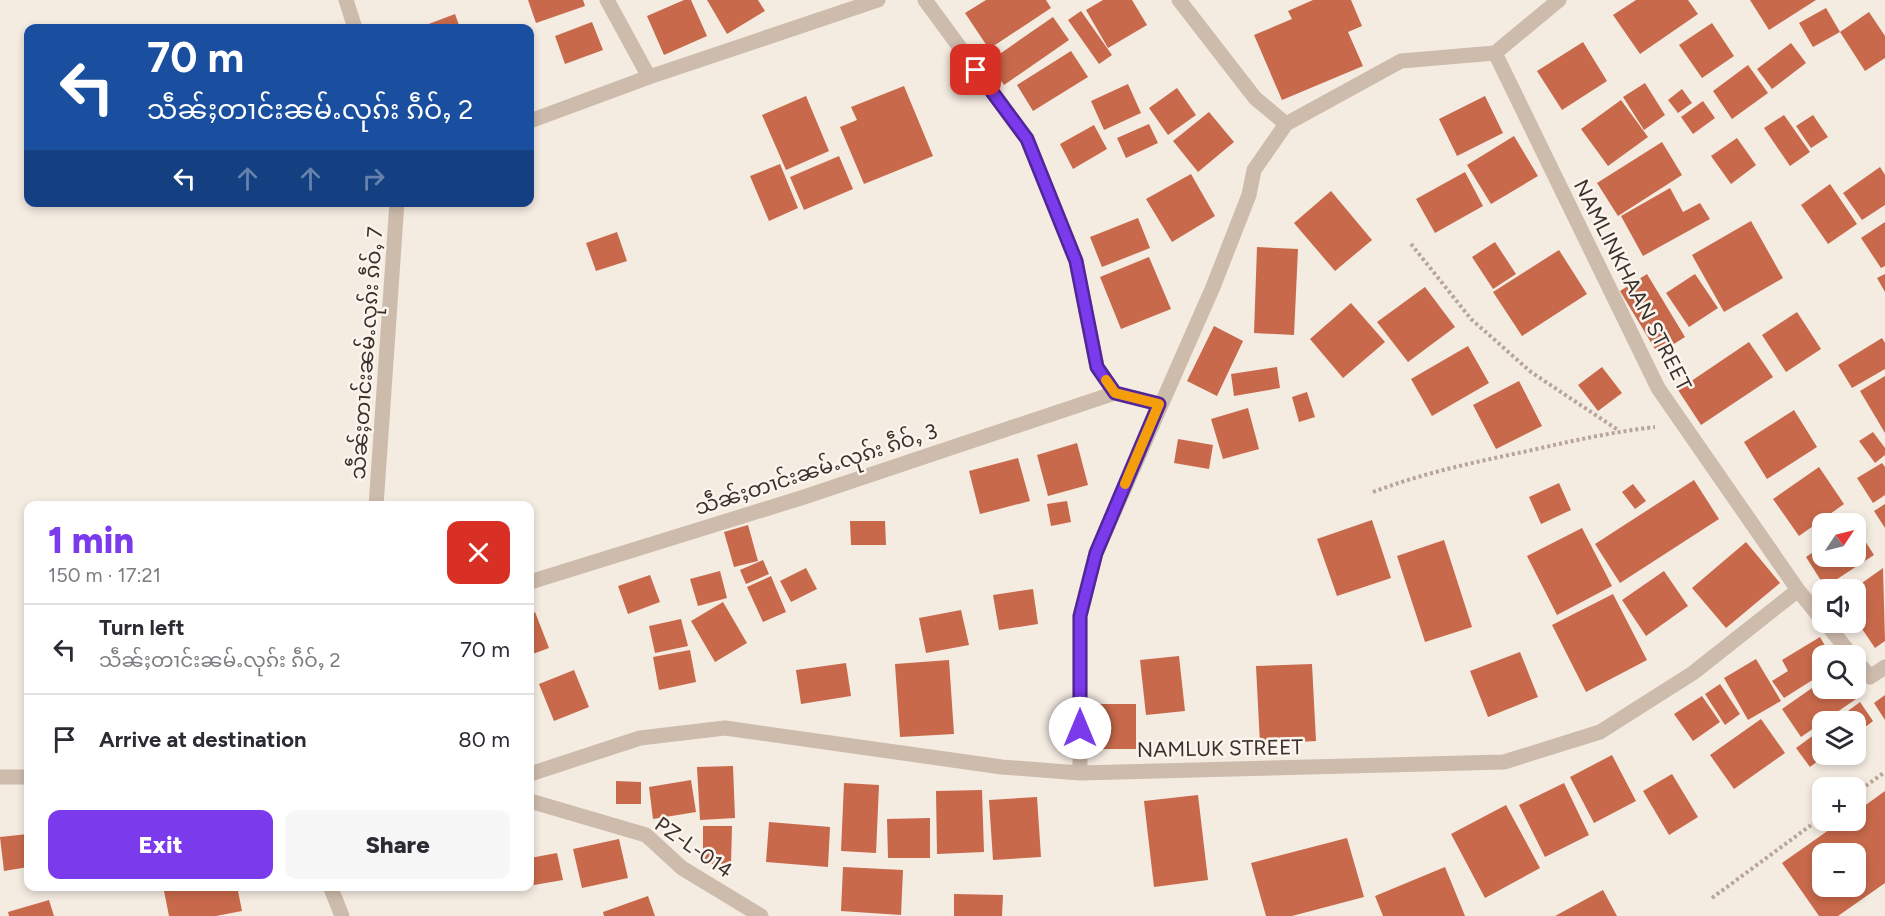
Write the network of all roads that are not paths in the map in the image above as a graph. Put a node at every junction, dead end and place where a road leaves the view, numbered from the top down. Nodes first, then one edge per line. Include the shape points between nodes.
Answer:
1 (607, 0) edge
2 (878, 0) edge
3 (925, 0) edge
4 (1179, 0) edge
5 (1559, 0) edge
6 (349, 1) edge
7 (354, 24) edge
8 (1495, 53) junction
9 (649, 77) junction
10 (534, 120) edge
11 (1286, 124) junction
12 (397, 207) edge
13 (1115, 393) junction
14 (1159, 404) junction
15 (376, 501) edge
16 (534, 581) edge
17 (1798, 590) junction
18 (1812, 607) edge
19 (1834, 633) edge
20 (1843, 645) edge
21 (1885, 667) edge
22 (1866, 672) edge
23 (534, 773) edge
24 (1080, 773) junction
25 (0, 777) edge
26 (24, 777) edge
27 (534, 802) edge
28 (332, 891) edge
29 (342, 916) edge
30 (760, 916) edge

1 - 9 street
2 - 9 street
3 - 13 street via 1027,139 1076,261 1097,367
4 - 11 street via 1255,98
5 - 8 street
6 - 7 street
8 - 11 street via 1401,62
8 - 17 street, NAMLINKHAAN STREET via 1658,388
9 - 10 street
11 - 14 street via 1254,170 1213,287
12 - 15 street, သဵၼ်ႈတၢင်းၼမ်ႉလုၵ်း ၵဵဝ်ႇ 7
13 - 14 street
13 - 16 street, သဵၼ်ႈတၢင်းၼမ်ႉလုၵ်း ၵဵဝ်ႇ 3
14 - 24 street via 1096,553 1080,616
17 - 18 street, NAMLINKHAAN STREET
17 - 24 street, NAMLUK STREET via 1693,673 1600,732 1504,762
19 - 20 street, NAMLINKHAAN STREET
21 - 22 street via 1870,677
23 - 24 street, NAMLUK STREET via 640,738 725,728 1002,767
25 - 26 street
27 - 30 street, PZ-L-014 via 646,835 682,868
28 - 29 street

